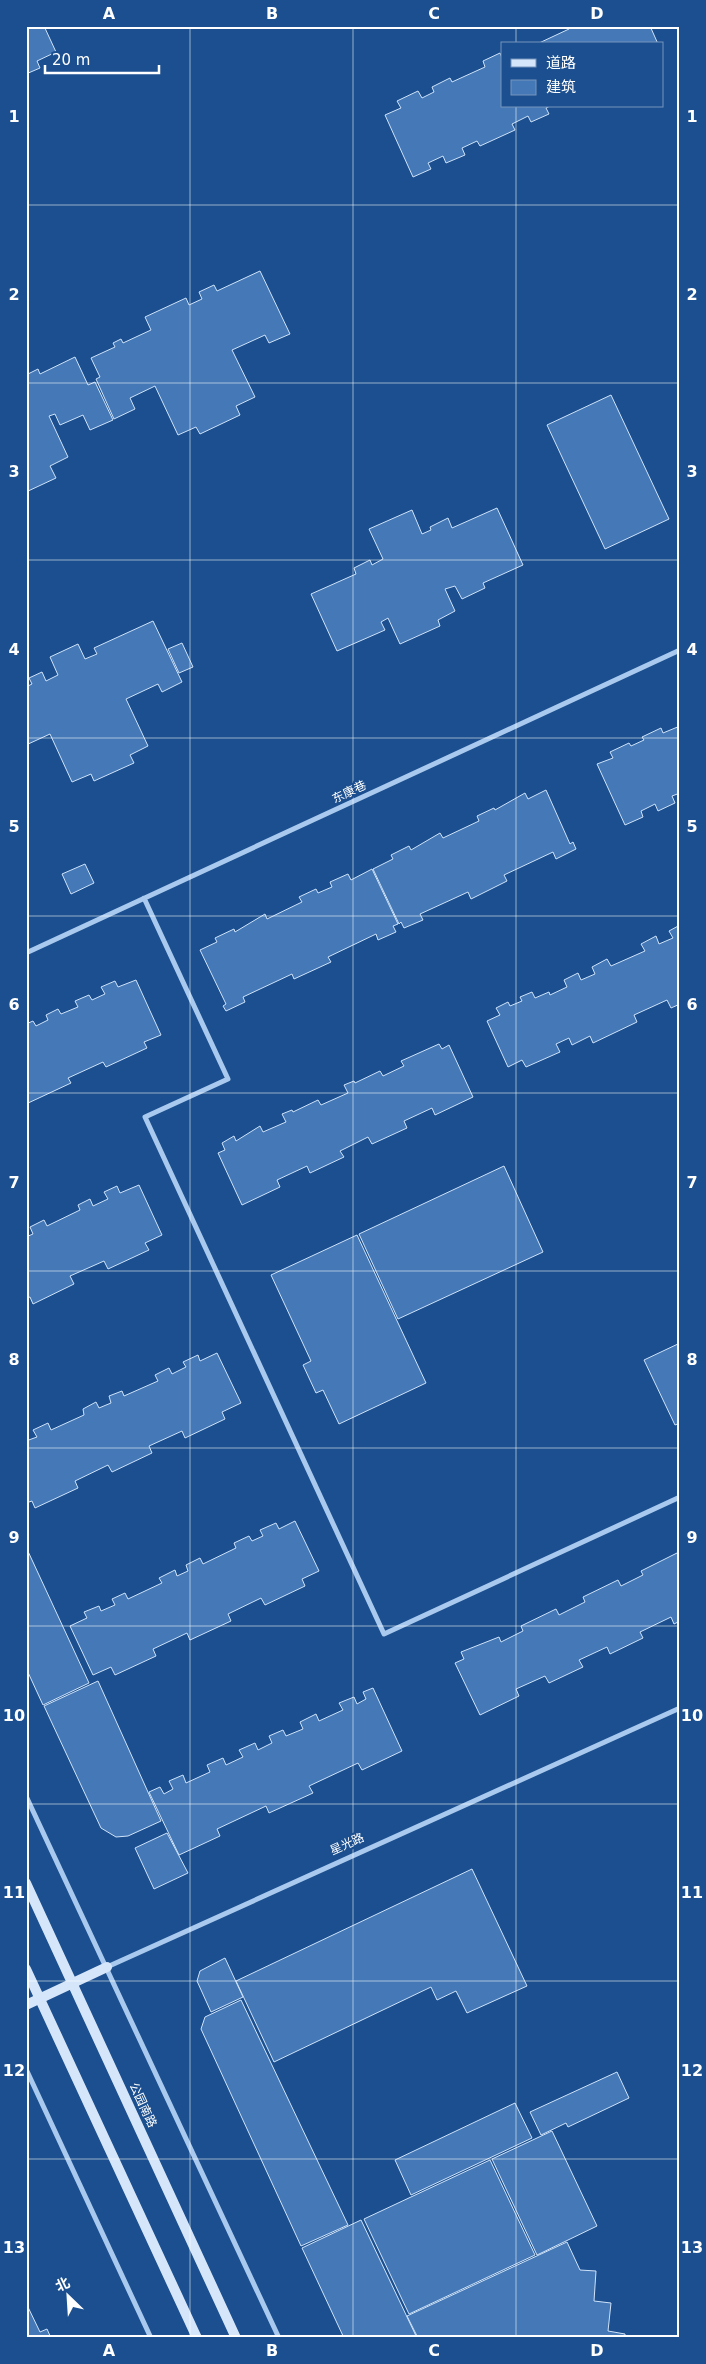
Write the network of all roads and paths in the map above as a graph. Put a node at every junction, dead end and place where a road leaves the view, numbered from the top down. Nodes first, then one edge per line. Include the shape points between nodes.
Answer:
1 (680, 650) edge
2 (144, 898) junction
3 (26, 953) edge
4 (680, 1497) edge
5 (680, 1708) edge
6 (26, 1796) edge
7 (26, 1883) edge
8 (106, 1967) junction
9 (26, 1969) edge
10 (72, 1983) junction
11 (40, 1998) junction
12 (26, 2005) edge
13 (26, 2069) edge
14 (152, 2338) edge
15 (197, 2338) edge
16 (236, 2338) edge
17 (279, 2338) edge

1 - 2 street, 东康巷
2 - 3 street, 东康巷
2 - 4 street via 228,1079 145,1117 384,1634
5 - 8 street, 星光路
6 - 8 street
7 - 10 main road, 公园南路
8 - 10 main road, 星光路
8 - 17 street
9 - 11 main road
10 - 11 main road, 星光路
10 - 16 main road, 公园南路
11 - 12 main road, 星光路
11 - 15 main road
13 - 14 street

